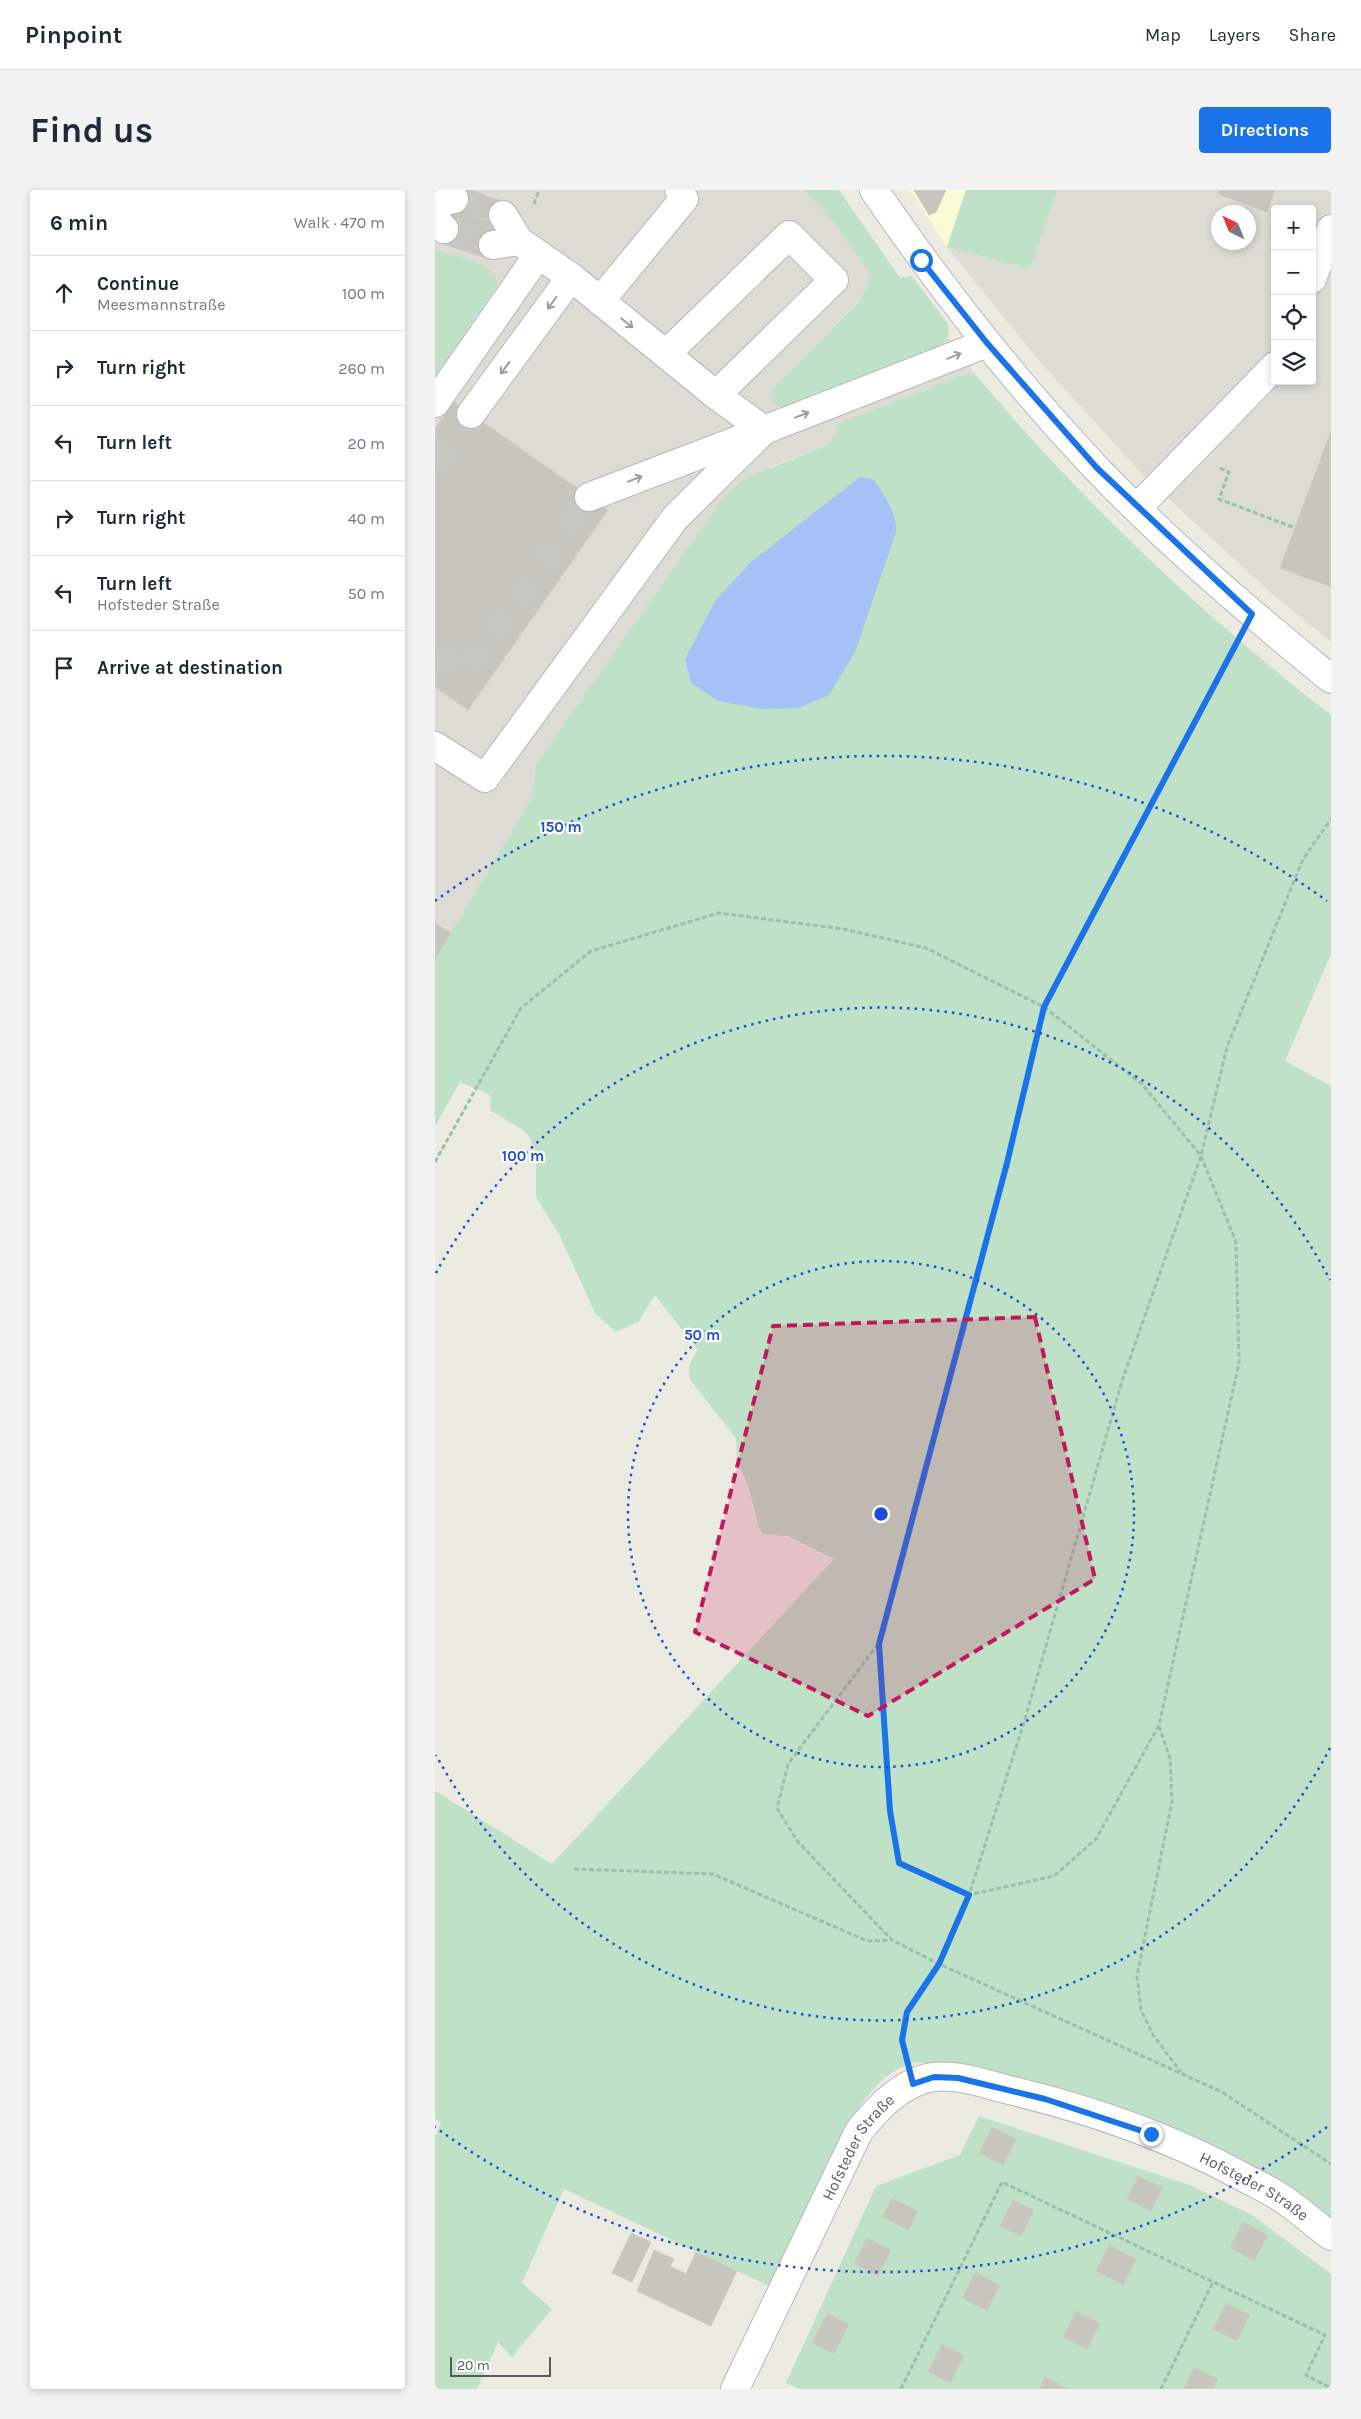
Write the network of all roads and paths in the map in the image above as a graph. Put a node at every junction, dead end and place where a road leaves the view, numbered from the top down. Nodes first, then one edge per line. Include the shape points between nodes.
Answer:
1 (679, 190) edge
2 (874, 190) edge
3 (503, 215) dead end
4 (1331, 229) edge
5 (517, 247) junction
6 (1316, 270) edge
7 (571, 277) junction
8 (1316, 282) edge
9 (1331, 288) edge
10 (600, 301) junction
11 (987, 343) junction
12 (666, 354) junction
13 (1271, 370) edge
14 (717, 395) junction
15 (435, 403) edge
16 (471, 414) tunnel mouth
17 (764, 430) junction
18 (1189, 456) junction
19 (589, 497) tunnel mouth
20 (1138, 507) junction
21 (1295, 528) dead end
22 (1252, 614) junction
23 (1331, 679) edge
24 (435, 746) edge
25 (1331, 819) edge
26 (1044, 1007) junction
27 (1201, 1156) junction
28 (435, 1162) edge
29 (879, 1644) junction
30 (1159, 1726) junction
31 (574, 1869) dead end
32 (969, 1895) junction
33 (892, 1940) junction
34 (939, 1964) junction
35 (1182, 2073) junction
36 (913, 2084) junction
37 (1331, 2164) edge
38 (1331, 2236) edge
39 (1213, 2282) junction
40 (1331, 2388) edge
41 (735, 2389) edge
42 (901, 2389) edge
43 (1161, 2389) edge

1 - 10 street via 684,198
2 - 11 street via 921,260
3 - 5 street
4 - 6 street
5 - 7 street
5 - 15 street
7 - 10 street
7 -> 16 street
8 - 9 street
10 -> 12 street
17 -> 11 street
11 - 20 street via 1083,453
12 - 14 street
12 - 14 street via 789,235 834,280
13 - 18 street
14 - 17 street
19 -> 17 street
17 - 24 street via 675,518 485,778
18 - 20 street
18 - 21 path via 1229,472 1219,499
20 - 22 street
22 - 23 street
22 - 26 path
25 - 27 path via 1303,859 1227,1047
26 - 27 path via 1141,1084
26 - 28 path via 926,948 843,929 719,914 591,951 521,1008
26 - 29 path via 1007,1163
27 - 30 path via 1237,1242 1239,1363
27 - 32 path via 1122,1381 1025,1719
29 - 32 path via 890,1811 899,1863
29 - 33 path via 788,1764 777,1808 798,1842
30 - 32 path via 1096,1839 1054,1876
30 - 35 path via 1170,1758 1172,1801 1137,1976 1141,2010 1153,2035
31 - 33 path via 713,1874 867,1941
32 - 34 path
33 - 34 path
34 - 35 path
34 - 36 path via 907,2012 902,2040
35 - 37 path via 1222,2092
36 - 38 street, Hofsteder Straße via 934,2077 958,2078 1045,2099 1151,2134 1195,2151 1282,2198
36 - 41 street, Hofsteder Straße via 877,2109 859,2131
39 - 40 path via 1325,2335 1306,2375
39 - 42 path via 1002,2182
39 - 43 path

